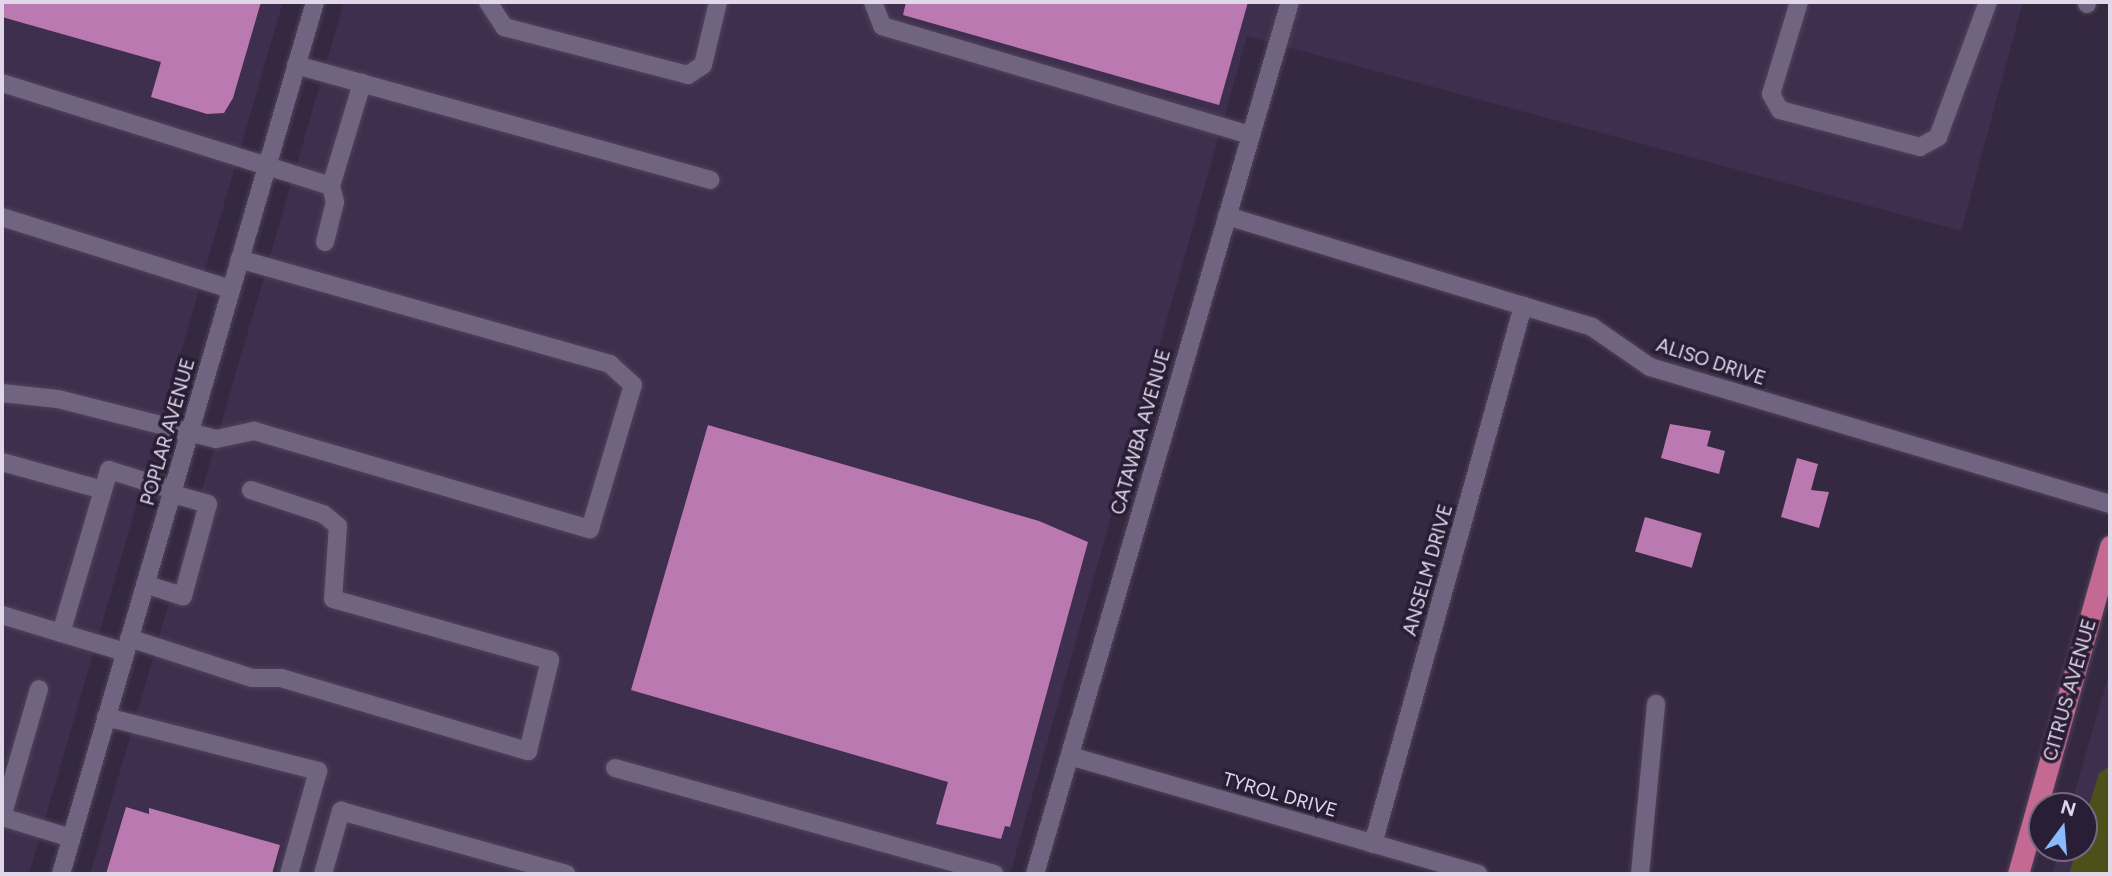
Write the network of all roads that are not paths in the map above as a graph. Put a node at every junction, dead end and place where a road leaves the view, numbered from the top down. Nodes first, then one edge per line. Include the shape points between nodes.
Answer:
1 (315, 2) edge
2 (488, 2) edge
3 (718, 2) edge
4 (873, 2) edge
5 (1290, 2) edge
6 (1799, 2) edge
7 (1988, 2) edge
8 (296, 65) junction
9 (2, 83) edge
10 (362, 83) junction
11 (1251, 135) junction
12 (267, 166) junction
13 (710, 180) dead end
14 (331, 186) junction
15 (1227, 216) junction
16 (2, 217) edge
17 (324, 242) dead end
18 (240, 259) junction
19 (231, 289) junction
20 (1523, 306) junction
21 (2, 393) edge
22 (189, 434) junction
23 (2, 462) edge
24 (103, 490) junction
25 (251, 491) dead end
26 (172, 492) junction
27 (2110, 504) edge
28 (2110, 546) edge
29 (145, 584) junction
30 (2, 614) edge
31 (61, 633) junction
32 (127, 645) junction
33 (39, 689) dead end
34 (1656, 704) dead end
35 (106, 717) junction
36 (1070, 756) junction
37 (615, 768) dead end
38 (2, 817) edge
39 (71, 838) junction
40 (1373, 844) junction
41 (61, 874) edge
42 (289, 874) edge
43 (323, 874) edge
44 (566, 874) edge
45 (994, 874) edge
46 (1035, 874) edge
47 (1478, 874) edge
48 (1640, 874) edge
49 (2018, 874) edge

1 - 8 street, POPLAR AVENUE
2 - 3 street via 504,27 688,75 703,65
4 - 11 street via 882,26
5 - 11 street, CATAWBA AVENUE
6 - 7 street via 1771,94 1780,110 1920,147 1938,137
8 - 10 street
8 - 12 street, POPLAR AVENUE
9 - 12 street
10 - 13 street
10 - 14 street
11 - 15 street, CATAWBA AVENUE
12 - 14 street
12 - 18 street, POPLAR AVENUE
14 - 17 street via 335,202
15 - 20 street, ALISO DRIVE
15 - 36 street, CATAWBA AVENUE
16 - 19 street
18 - 19 street, POPLAR AVENUE
18 - 22 street via 610,364 633,385 590,529 254,431 216,439
19 - 22 street, POPLAR AVENUE
20 - 27 street, ALISO DRIVE via 1592,327 1650,367
20 - 40 street, ANSELM DRIVE
21 - 22 street via 58,399
22 - 26 street, POPLAR AVENUE
23 - 24 street
24 - 26 street via 110,470
24 - 31 street
25 - 32 street via 323,514 338,526 333,599 550,660 528,751 281,678 251,678
26 - 29 street, POPLAR AVENUE
26 - 29 street via 208,504 183,596
28 - 49 main road, CITRUS AVENUE
29 - 32 street, POPLAR AVENUE
30 - 31 street
31 - 32 street
32 - 35 street, POPLAR AVENUE
33 - 38 street
34 - 48 street
35 - 39 street, POPLAR AVENUE
35 - 42 street via 318,771
36 - 40 street, TYROL DRIVE
36 - 46 street, CATAWBA AVENUE
37 - 45 street
38 - 39 street
39 - 41 street, POPLAR AVENUE
40 - 47 street, TYROL DRIVE
43 - 44 street via 341,811

